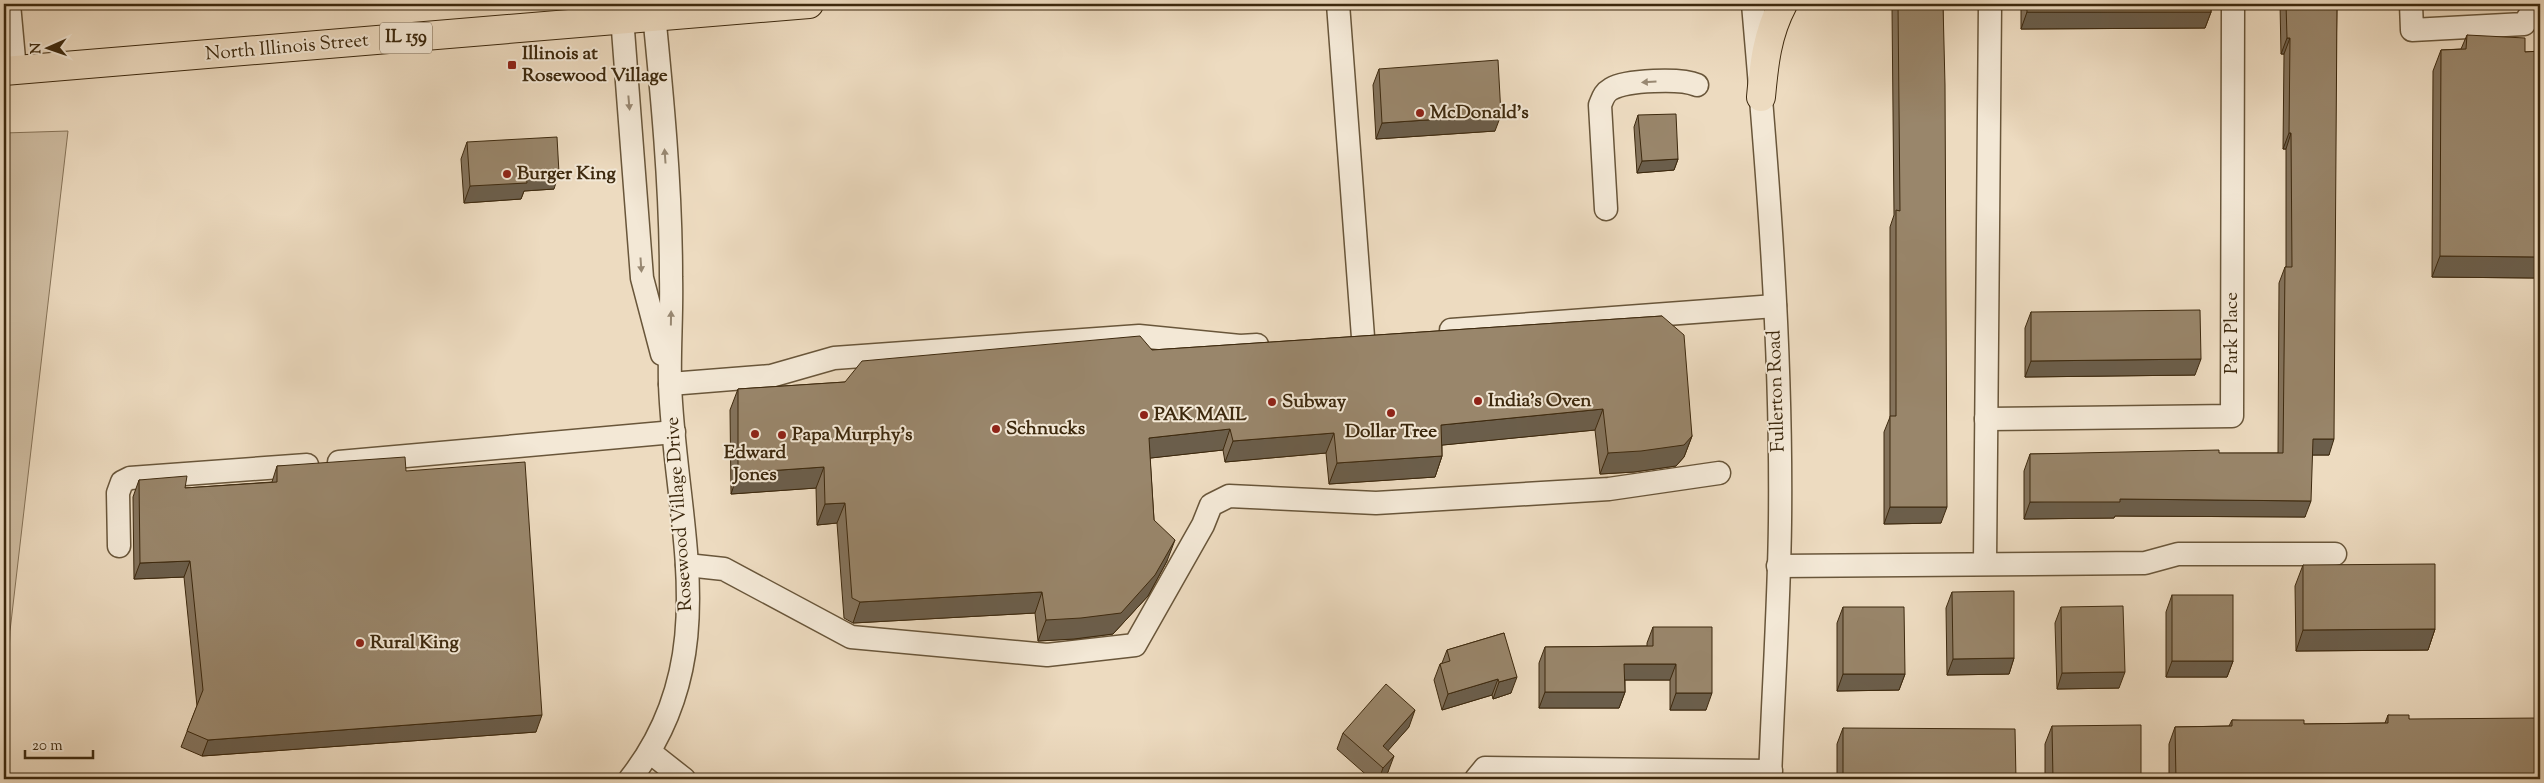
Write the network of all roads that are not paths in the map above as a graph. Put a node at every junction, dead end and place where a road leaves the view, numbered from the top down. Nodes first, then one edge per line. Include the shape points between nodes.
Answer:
1 (9, 4) edge
2 (809, 4) edge
3 (1338, 4) edge
4 (1753, 4) edge
5 (1783, 4) edge
6 (1990, 4) edge
7 (2233, 4) edge
8 (2411, 4) edge
9 (2537, 4) edge
10 (654, 10) edge
11 (621, 11) edge
12 (9, 71) edge
13 (1696, 85) dead end
14 (1761, 97) junction
15 (1606, 209) dead end
16 (1775, 306) junction
17 (1432, 332) edge
18 (1363, 337) edge
19 (1276, 344) edge
20 (670, 384) junction
21 (1986, 419) junction
22 (674, 432) junction
23 (1719, 472) dead end
24 (119, 546) dead end
25 (2335, 554) dead end
26 (1985, 563) junction
27 (687, 565) junction
28 (1778, 566) junction
29 (651, 753) junction
30 (1578, 774) edge
31 (1770, 775) edge
32 (630, 779) edge
33 (684, 779) edge
34 (1476, 779) edge

1 - 12 street
2 - 10 main road, North Illinois Street / IL 159
3 - 18 street
4 - 14 street, Fullerton Road
5 - 14 main road via 1765,53
6 - 21 street
7 - 21 street, Park Place via 2232,416
8 - 9 street via 2412,30 2524,24
10 - 11 main road, North Illinois Street / IL 159
20 -> 10 street, Rosewood Village Drive via 671,276
11 - 12 main road, North Illinois Street / IL 159
11 -> 20 street, Rosewood Village Drive via 642,278
13 -> 15 street via 1688,81 1631,84 1613,87 1605,93 1600,105
14 - 16 street, Fullerton Road
16 - 17 street
16 - 28 street, Fullerton Road via 1780,479
19 - 20 street via 1240,346 1120,337 834,358 770,376
20 - 22 street, Rosewood Village Drive
21 - 26 street
22 - 24 street via 130,478 122,482 118,493
22 - 27 street, Rosewood Village Drive
23 - 27 street via 1608,488 1376,503 1229,496 1212,505 1204,525 1135,645 1047,655 851,637 724,569
25 - 26 street via 2178,554 2146,563
26 - 28 street
27 - 29 street, Rosewood Village Drive via 688,633 680,683
28 - 31 street, Fullerton Road
29 - 32 street, Rosewood Village Drive
29 - 33 street
30 - 31 street
30 - 34 street via 1485,768

